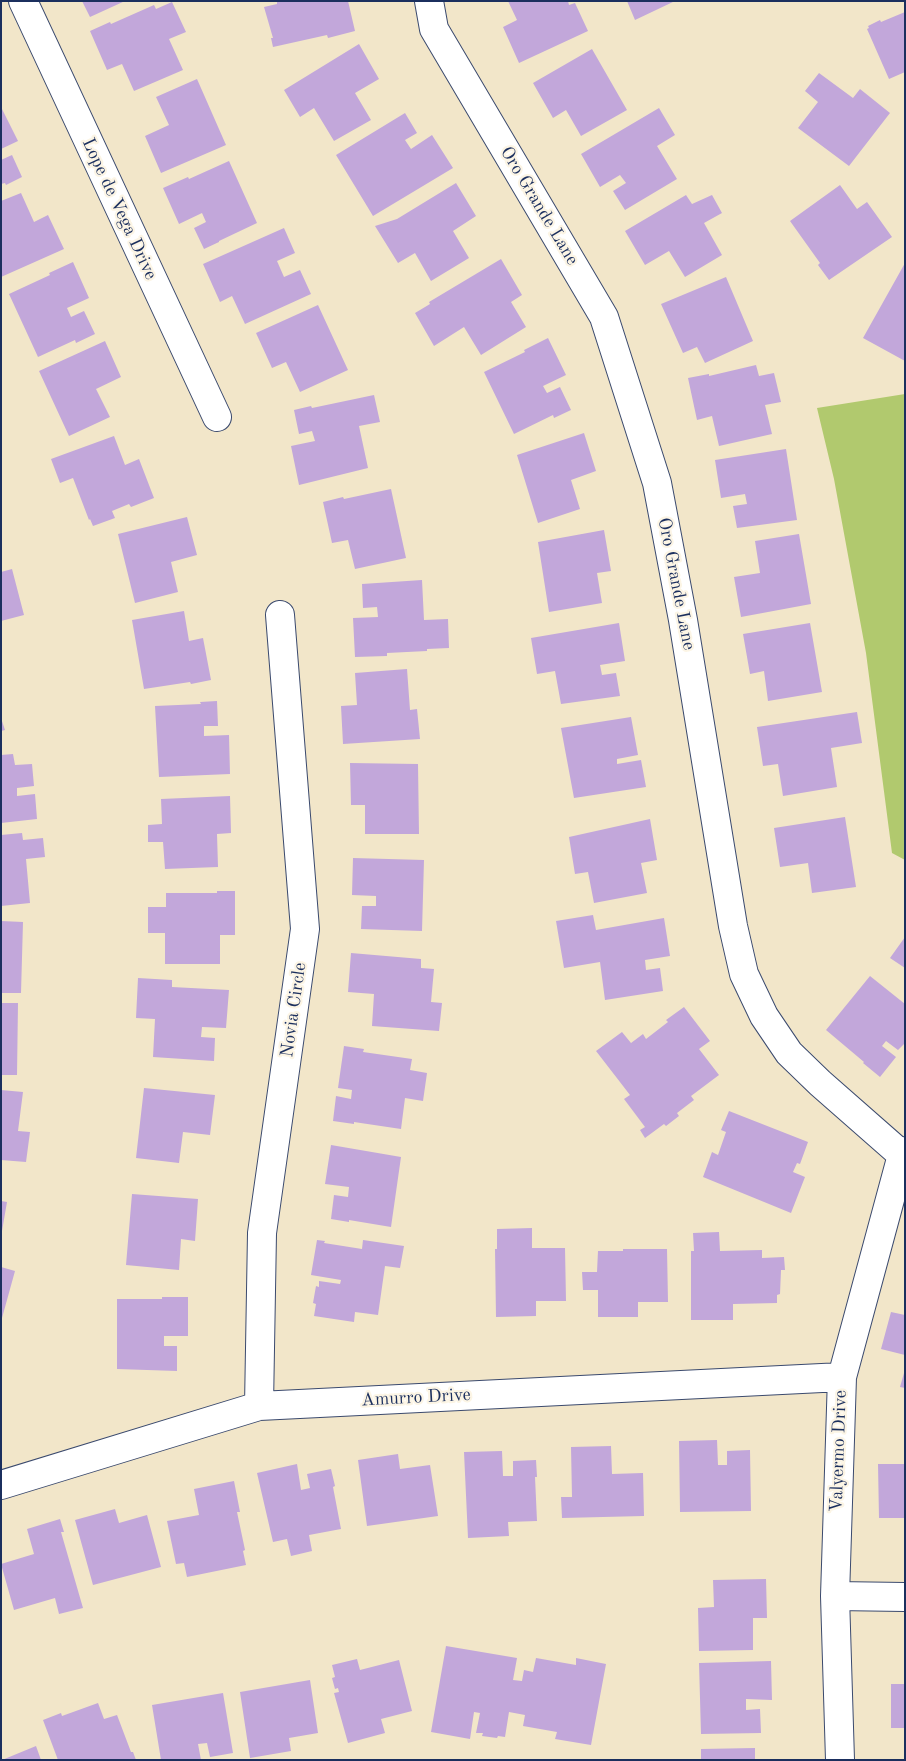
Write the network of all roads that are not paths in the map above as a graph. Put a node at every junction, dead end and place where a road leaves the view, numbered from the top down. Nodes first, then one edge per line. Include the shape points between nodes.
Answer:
1 (23, 1) edge
2 (430, 1) edge
3 (217, 417) dead end
4 (280, 615) dead end
5 (903, 1153) edge
6 (842, 1377) junction
7 (259, 1406) junction
8 (1, 1485) edge
9 (835, 1596) junction
10 (905, 1597) edge
11 (840, 1760) edge

1 - 3 street, Lope de Vega Drive
2 - 5 street, Oro Grande Lane via 434,29 607,326 657,482 744,974 764,1016 789,1053
4 - 7 street, Novia Circle via 305,929 262,1233
5 - 6 street, Valyermo Drive
6 - 7 street, Amurro Drive
6 - 9 street, Valyermo Drive
7 - 8 street, Amurro Drive
9 - 10 street
9 - 11 street, Valyermo Drive

